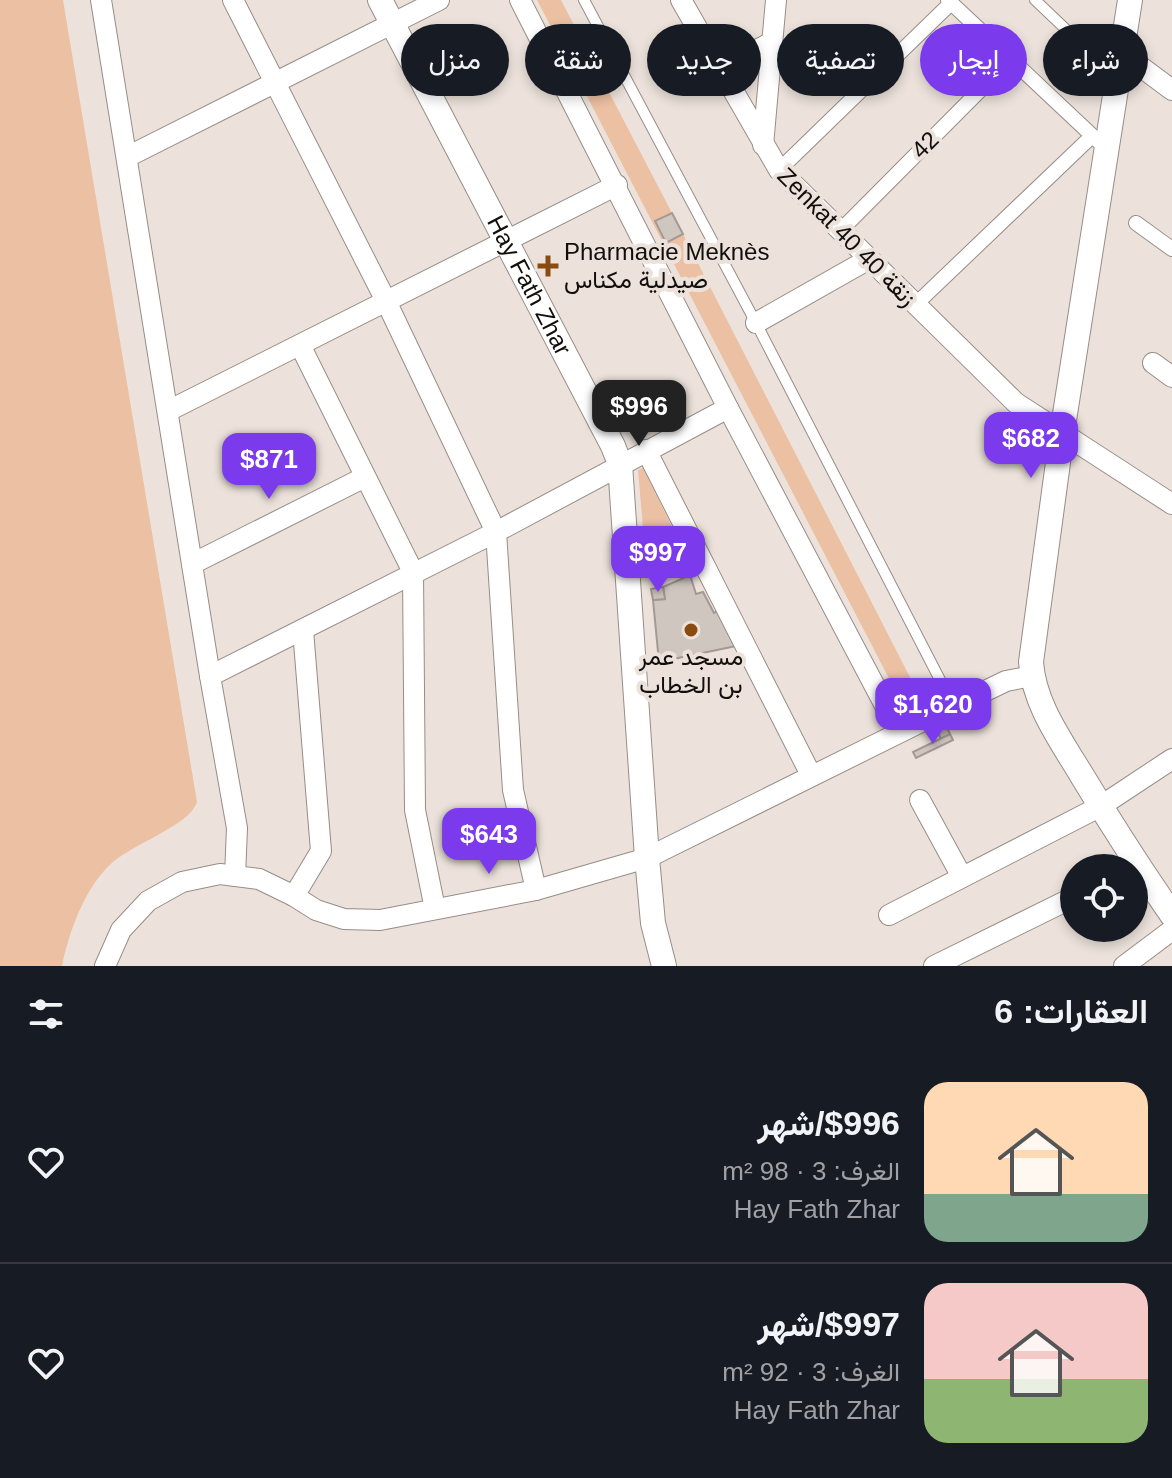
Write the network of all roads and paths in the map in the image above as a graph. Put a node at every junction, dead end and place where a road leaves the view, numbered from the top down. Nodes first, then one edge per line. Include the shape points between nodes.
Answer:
1 (101, 0) edge
2 (233, 0) edge
3 (380, 0) edge
4 (439, 0) edge
5 (520, 0) edge
6 (584, 0) edge
7 (681, 0) edge
8 (776, 0) edge
9 (1035, 0) edge
10 (1130, 0) edge
11 (950, 2) edge
12 (392, 24) junction
13 (694, 24) edge
14 (973, 24) edge
15 (1060, 24) edge
16 (1126, 24) edge
17 (771, 42) junction
18 (761, 49) edge
19 (1148, 72) edge
20 (1027, 76) edge
21 (276, 82) junction
22 (1172, 90) edge
23 (734, 96) edge
24 (974, 96) edge
25 (1112, 96) edge
26 (1099, 142) junction
27 (763, 145) junction
28 (127, 157) junction
29 (779, 170) junction
30 (617, 185) junction
31 (1136, 223) dead end
32 (840, 231) junction
33 (506, 241) junction
34 (1172, 249) edge
35 (869, 259) junction
36 (386, 301) junction
37 (915, 305) junction
38 (756, 323) junction
39 (300, 345) junction
40 (1153, 363) dead end
41 (1172, 377) edge
42 (728, 408) junction
43 (168, 411) junction
44 (1062, 433) junction
45 (646, 450) junction
46 (620, 464) junction
47 (365, 477) junction
48 (1172, 504) edge
49 (496, 532) junction
50 (192, 564) junction
51 (413, 572) junction
52 (303, 630) junction
53 (210, 676) junction
54 (1032, 676) junction
55 (942, 712) junction
56 (899, 732) junction
57 (1172, 759) edge
58 (811, 775) junction
59 (920, 800) dead end
60 (1101, 806) junction
61 (1128, 854) edge
62 (647, 858) junction
63 (235, 876) junction
64 (962, 877) junction
65 (1148, 884) edge
66 (536, 890) junction
67 (294, 896) junction
68 (1060, 904) edge
69 (435, 909) junction
70 (889, 915) dead end
71 (1172, 915) edge
72 (1172, 930) edge
73 (105, 966) edge
74 (664, 966) edge
75 (934, 966) edge
76 (1124, 966) edge

1 - 28 street
2 - 21 street
3 - 12 street, Hay Fath Zhar
4 - 12 street
5 - 30 street
6 - 38 lane
7 - 13 street, Zenkat 40 زنقة 40
8 - 17 street
9 - 15 lane
10 - 16 street
11 - 14 street
11 - 29 street
12 - 21 street
12 - 33 street, Hay Fath Zhar
17 - 18 street
17 - 27 street
19 - 22 street
20 - 26 street
21 - 28 street
21 - 36 street
23 - 27 street, Zenkat 40 زنقة 40
24 - 32 street, 42
25 - 26 street
26 - 37 street
26 - 44 street
27 - 29 street, Zenkat 40 زنقة 40
28 - 43 street
29 - 32 street, Zenkat 40 زنقة 40
30 - 33 street
30 - 42 street
31 - 34 street
32 - 35 street, Zenkat 40 زنقة 40
33 - 36 street
33 - 46 street, Hay Fath Zhar
35 - 37 street, Zenkat 40 زنقة 40
35 - 38 street
36 - 39 street
36 - 49 street
37 - 44 street, Zenkat 40 زنقة 40 via 999,389
38 - 55 lane
39 - 43 street
39 - 47 street
40 - 41 street
42 - 45 street
42 - 56 street
43 - 50 street
44 - 48 street, Zenkat 40 زنقة 40
44 - 54 street via 1031,649
45 - 46 street
45 - 58 street
46 - 49 street
46 - 62 street, Hay Fath Zhar
47 - 50 street
47 - 51 street
49 - 51 street
49 - 66 street via 513,790
50 - 53 street
51 - 52 street
51 - 69 street via 415,810
52 - 53 street
52 - 67 street via 321,851
53 - 63 street via 237,828
54 - 55 street via 1006,681
54 - 60 street via 1045,712
55 - 56 street
56 - 58 street
57 - 60 street
58 - 62 street
59 - 64 street
60 - 61 street
60 - 64 street
62 - 66 street
62 - 74 street, Hay Fath Zhar via 653,923
63 - 67 street via 259,879
63 - 73 street via 182,882 148,901 121,930
64 - 70 street
65 - 71 street
66 - 69 street
67 - 69 street via 344,919 380,920
68 - 75 street
72 - 76 street

